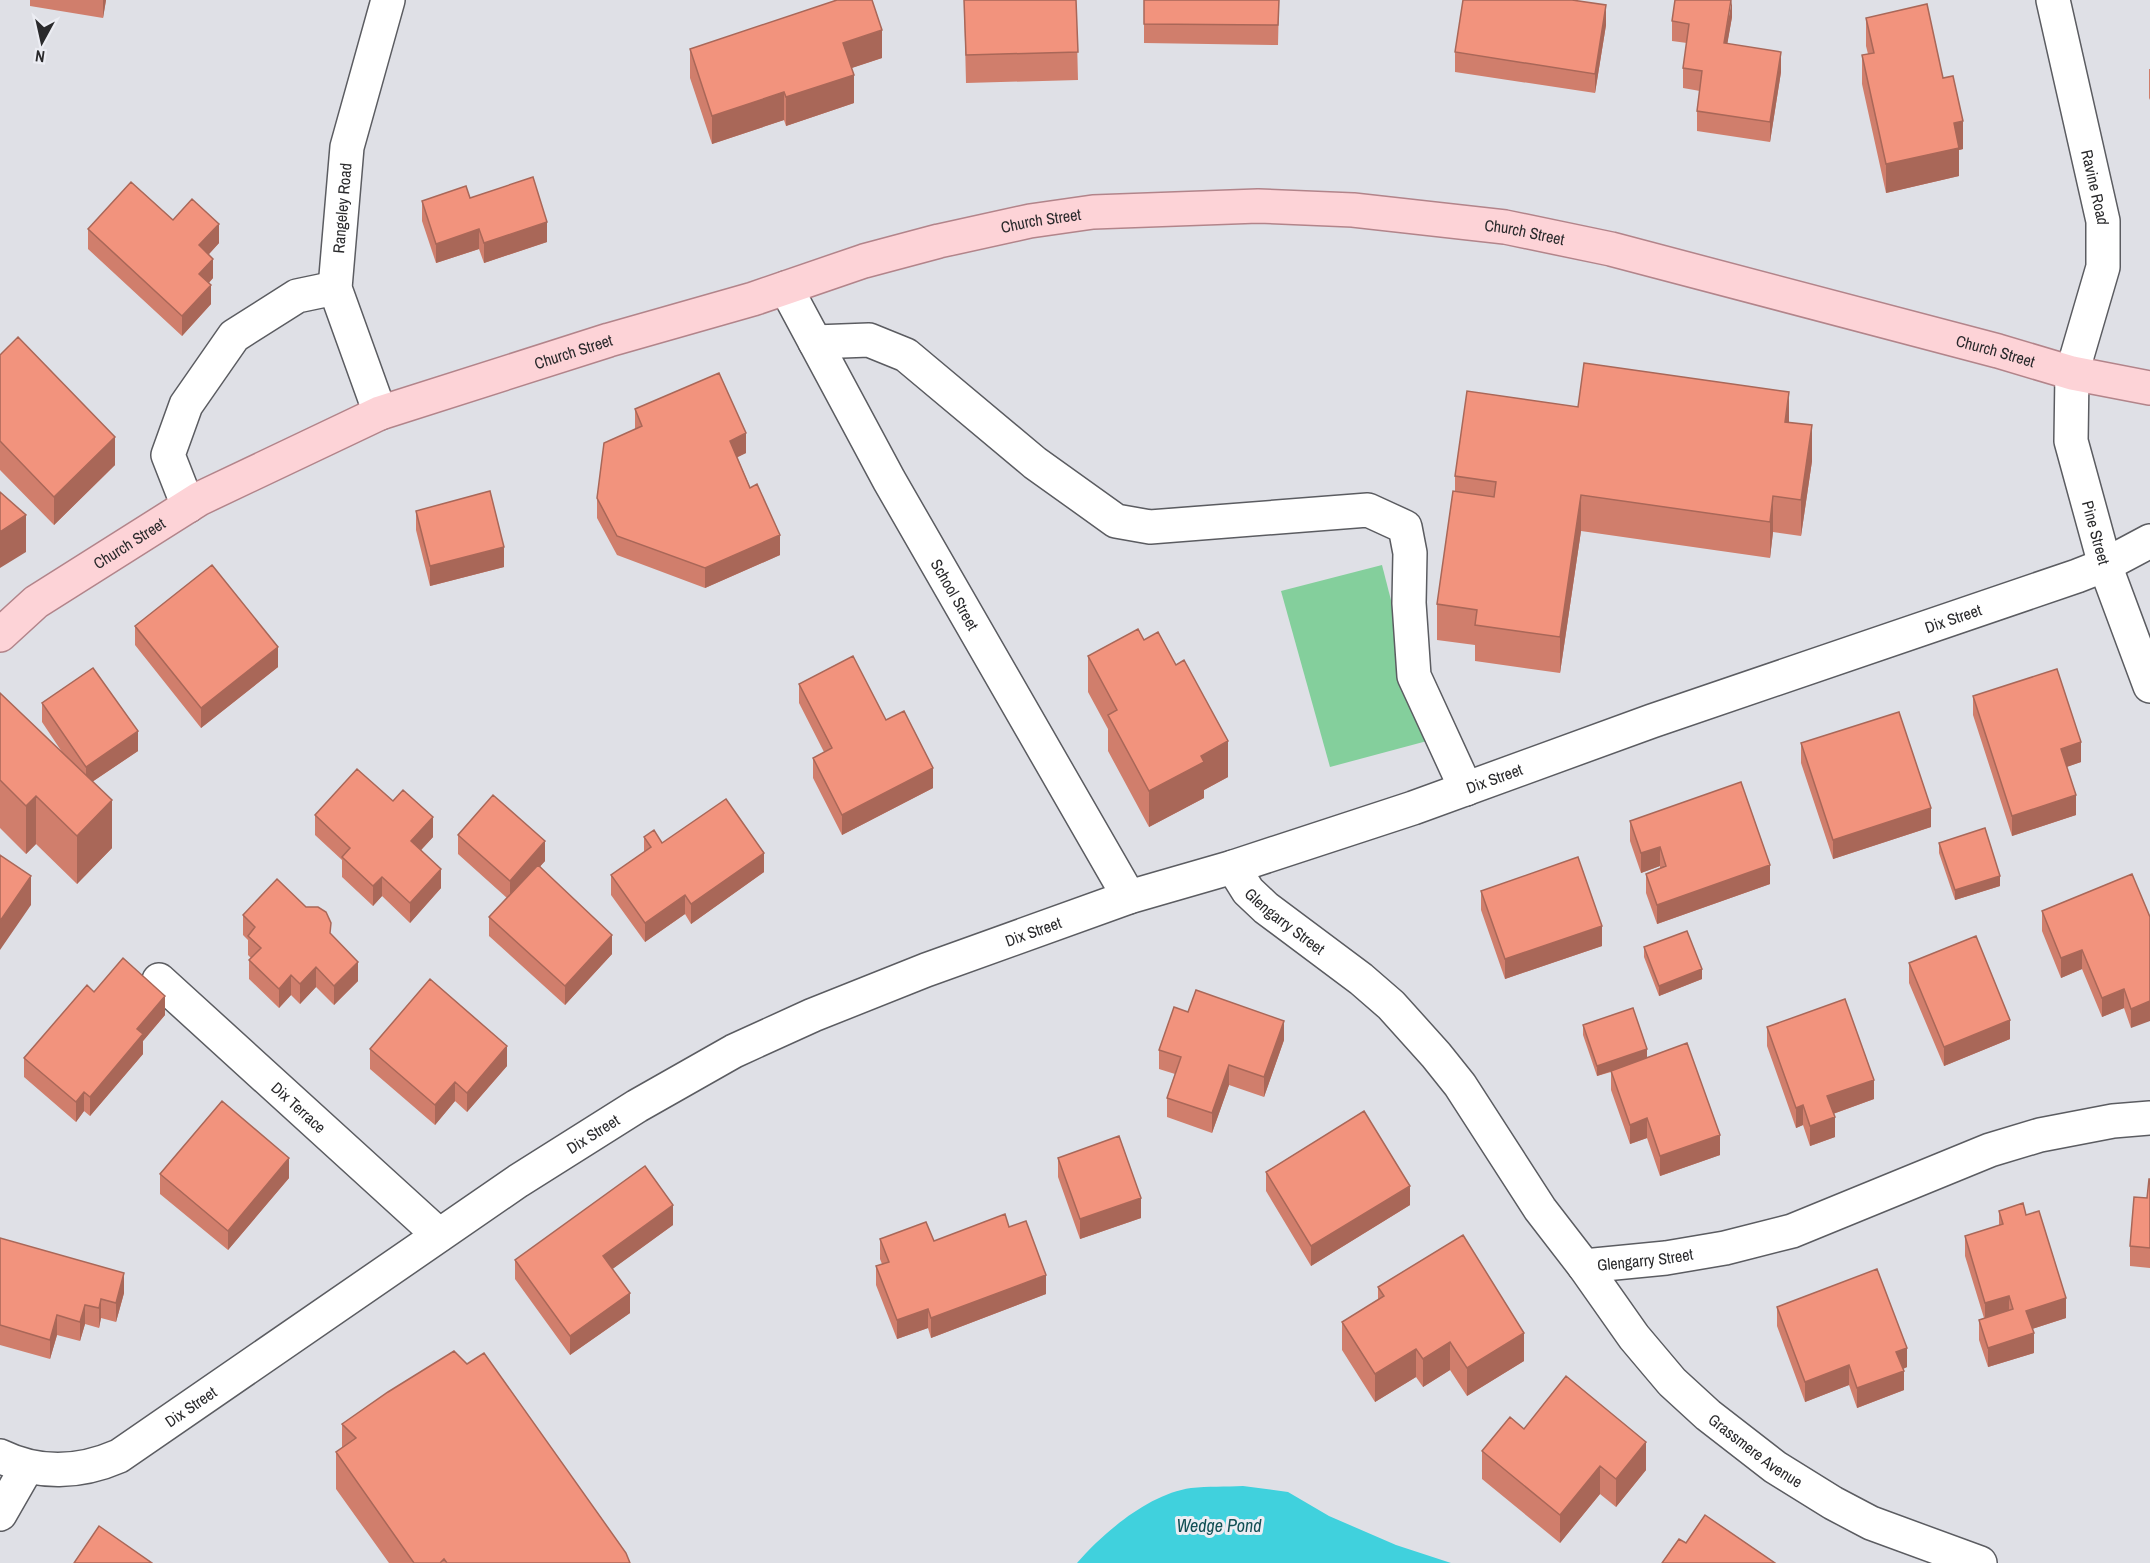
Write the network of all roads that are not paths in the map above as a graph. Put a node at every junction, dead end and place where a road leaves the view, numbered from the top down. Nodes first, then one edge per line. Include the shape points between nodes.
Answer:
1 (388, 0) edge
2 (2054, 0) edge
3 (335, 288) junction
4 (786, 288) junction
5 (815, 342) junction
6 (2072, 373) junction
7 (2150, 388) edge
8 (380, 413) junction
9 (188, 506) junction
10 (2150, 541) edge
11 (2105, 566) junction
12 (0, 634) edge
13 (2150, 686) edge
14 (1466, 789) junction
15 (1233, 867) junction
16 (1129, 897) junction
17 (159, 980) dead end
18 (2150, 1118) edge
19 (439, 1235) junction
20 (1584, 1266) junction
21 (14, 1461) edge
22 (0, 1514) edge
23 (1980, 1563) edge

1 - 3 street, Rangeley Road via 346,147
2 - 6 street, Ravine Road via 2103,221 2103,267
3 - 8 street, Rangeley Road
3 - 9 street via 297,296 234,336 186,405 168,455
4 - 5 street, School Street
4 - 6 main road, Church Street via 939,241 1093,212 1258,206 1353,210 1504,227 1611,249
4 - 8 main road, Church Street
5 - 14 street via 869,340 906,355 1035,463 1116,520 1150,527 1368,510 1405,526 1410,553 1414,676
5 - 16 street, School Street via 889,480
6 - 7 main road, Church Street
6 - 11 street, Pine Street via 2071,441
8 - 9 main road, Church Street
9 - 12 main road, Church Street via 36,602
10 - 11 street, Dix Street
11 - 13 street, Pine Street
11 - 14 street, Dix Street
14 - 15 street, Dix Street
15 - 16 street, Dix Street
15 - 20 street, Glengarry Street via 1248,891 1266,908 1361,979 1391,1005 1436,1055 1460,1085 1540,1209
16 - 19 street, Dix Street via 864,993 734,1051 627,1113
17 - 19 street, Dix Terrace
18 - 20 street, Glengarry Street via 2040,1135 2000,1147 1792,1231 1666,1258
19 - 21 street, Dix Street via 119,1456 84,1469 46,1470
20 - 23 street, Grassmere Avenue via 1634,1337 1672,1382 1775,1467 1871,1523
21 - 22 street

